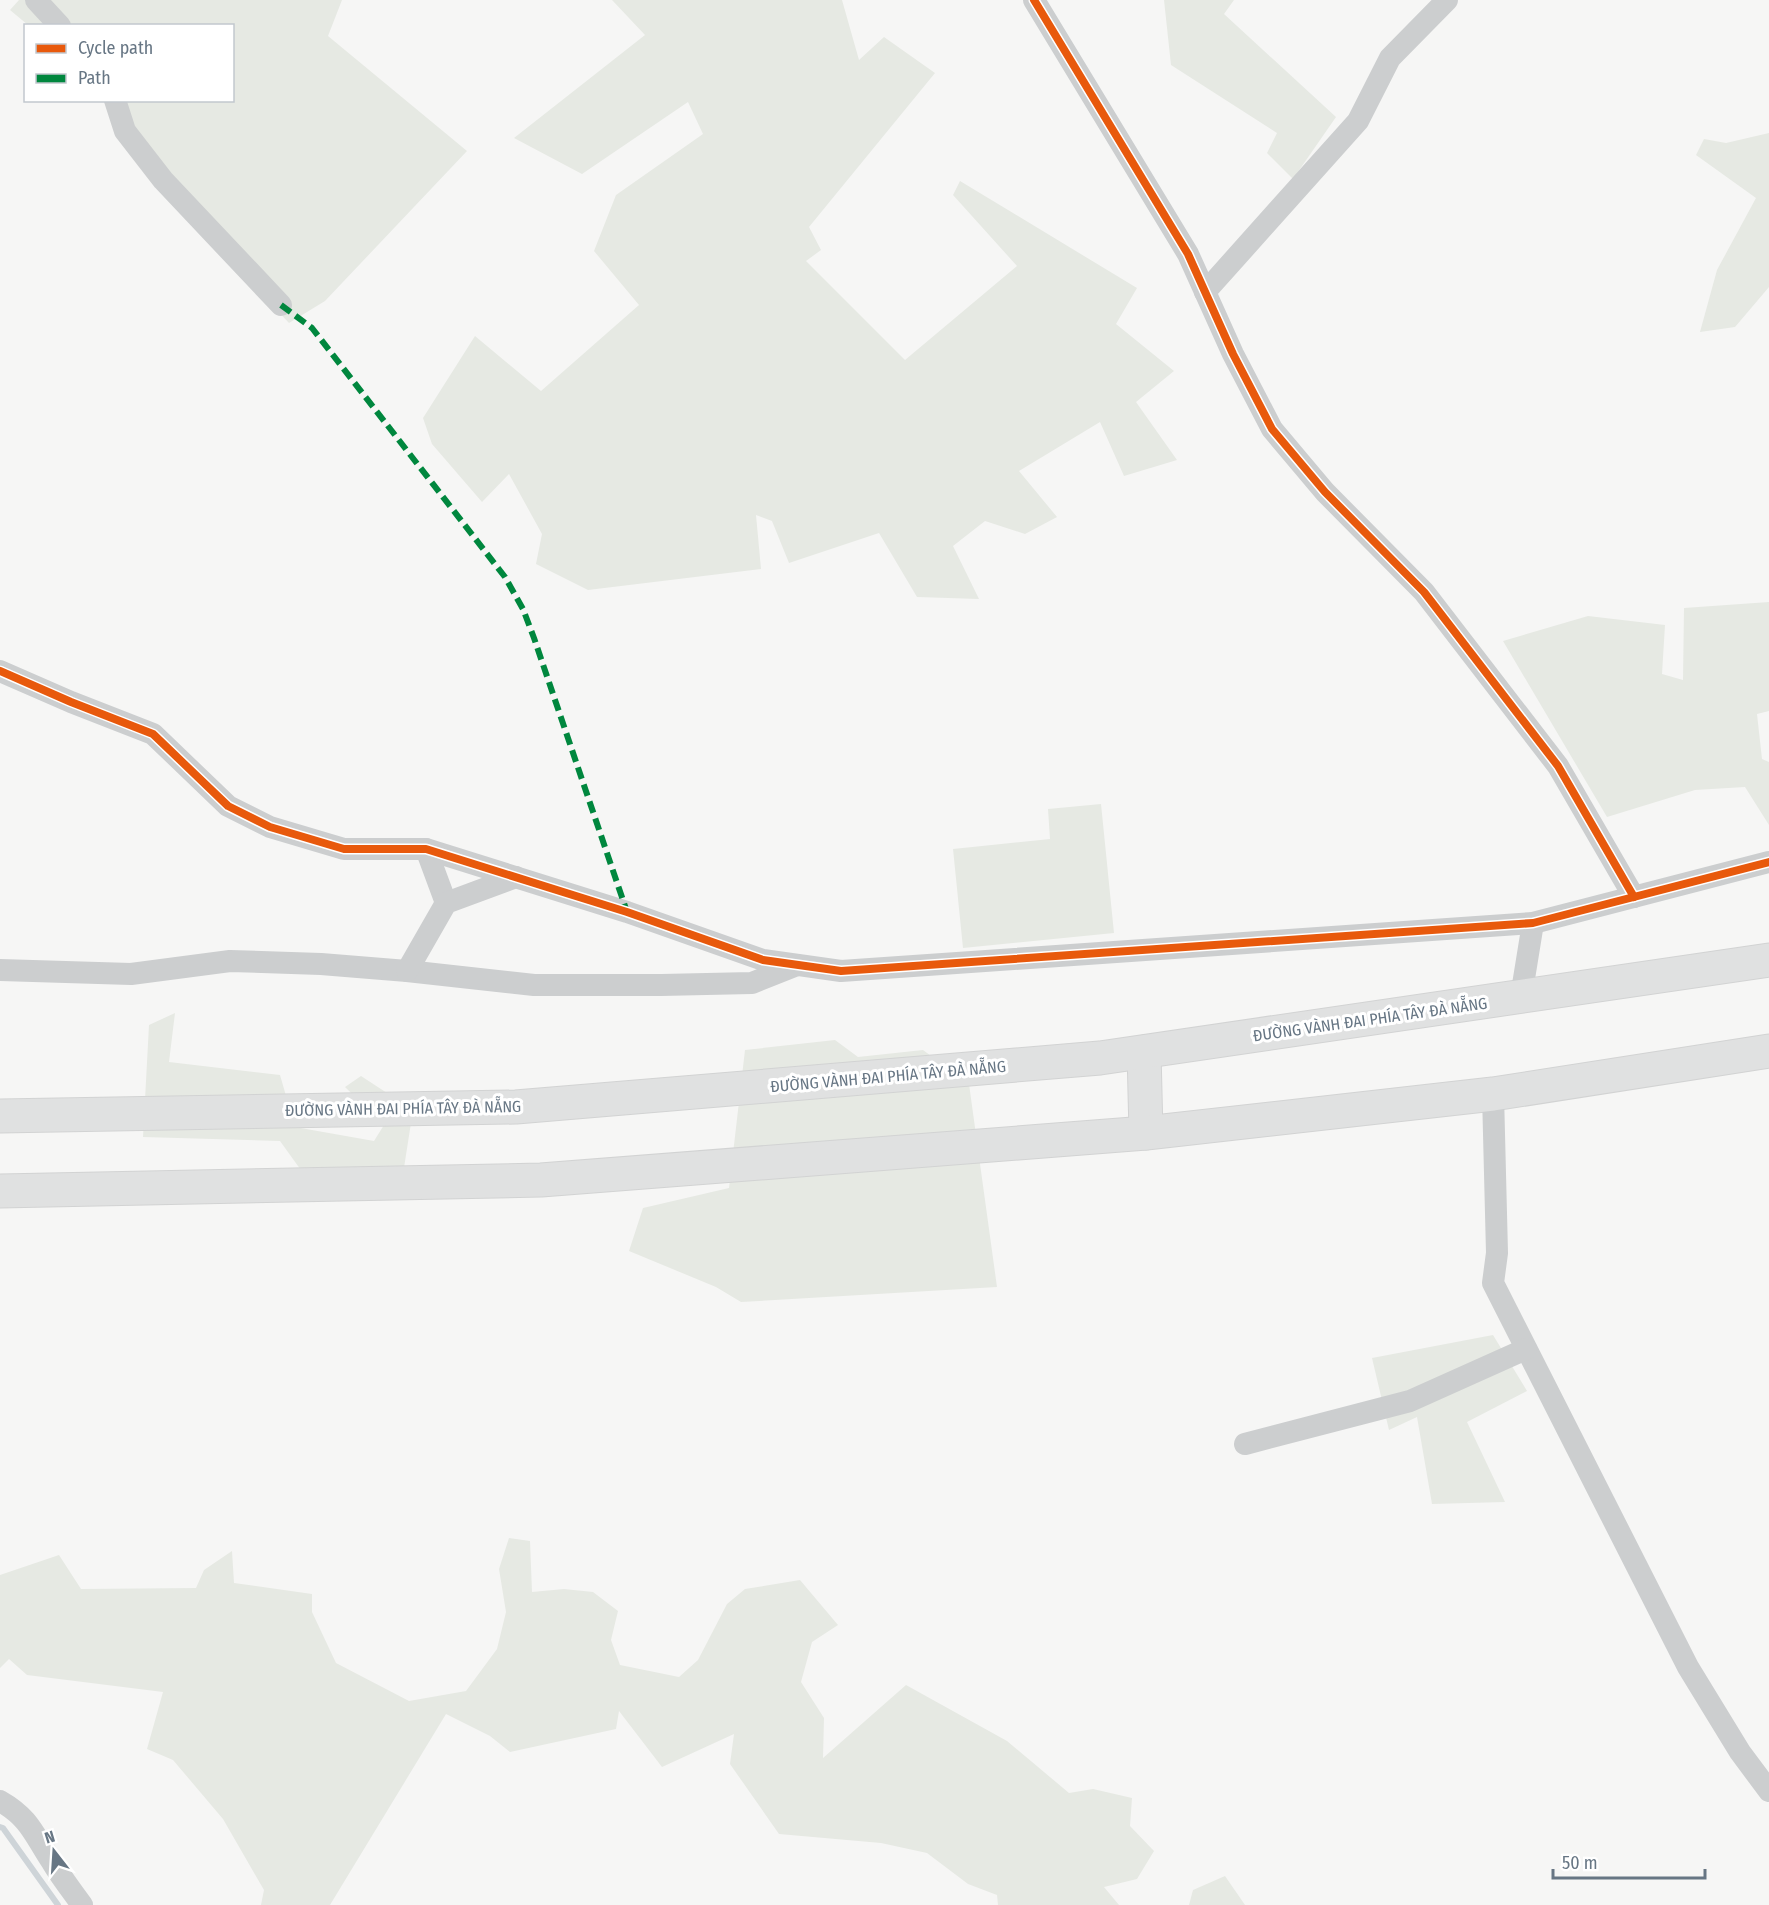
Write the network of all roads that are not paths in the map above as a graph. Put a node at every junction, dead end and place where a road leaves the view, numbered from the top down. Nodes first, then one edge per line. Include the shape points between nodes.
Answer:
1 (36, 0) edge
2 (1034, 0) edge
3 (1447, 0) edge
4 (58, 24) edge
5 (116, 102) edge
6 (1205, 292) junction
7 (281, 305) dead end
8 (0, 671) edge
9 (426, 849) junction
10 (1769, 862) edge
11 (516, 877) junction
12 (1634, 897) junction
13 (446, 903) junction
14 (1533, 923) junction
15 (1769, 960) edge
16 (797, 965) junction
17 (0, 970) edge
18 (407, 971) junction
19 (1521, 997) junction
20 (1769, 1051) edge
21 (1144, 1052) junction
22 (1493, 1094) junction
23 (0, 1116) edge
24 (1146, 1133) junction
25 (0, 1191) edge
26 (1526, 1349) junction
27 (1245, 1444) dead end
28 (1769, 1791) edge
29 (0, 1801) edge
30 (82, 1905) edge

1 - 4 street
2 - 6 street via 1188,254
3 - 6 street via 1390,58 1358,121
5 - 7 street via 125,131 163,180
6 - 12 street via 1272,429 1325,492 1424,592 1558,766
8 - 9 street via 153,734 228,806 270,828 344,849
9 - 11 street
9 - 13 street
10 - 12 street
11 - 13 street
11 - 16 street via 763,960
12 - 14 street
13 - 18 street
14 - 16 street via 841,971
14 - 19 street
15 - 19 main road, ĐƯỜNG VÀNH ĐAI PHÍA TÂY ĐÀ NẴNG
16 - 18 street via 752,983 661,985 534,985
17 - 18 street via 130,974 230,961
19 - 21 main road, ĐƯỜNG VÀNH ĐAI PHÍA TÂY ĐÀ NẴNG
20 - 22 main road
21 - 23 main road, ĐƯỜNG VÀNH ĐAI PHÍA TÂY ĐÀ NẴNG via 516,1107
21 - 24 main road
22 - 24 main road
22 - 26 street via 1497,1253 1493,1282
24 - 25 main road via 541,1180
26 - 27 street via 1410,1401
26 - 28 street via 1688,1667 1734,1744
29 - 30 street via 26,1820

